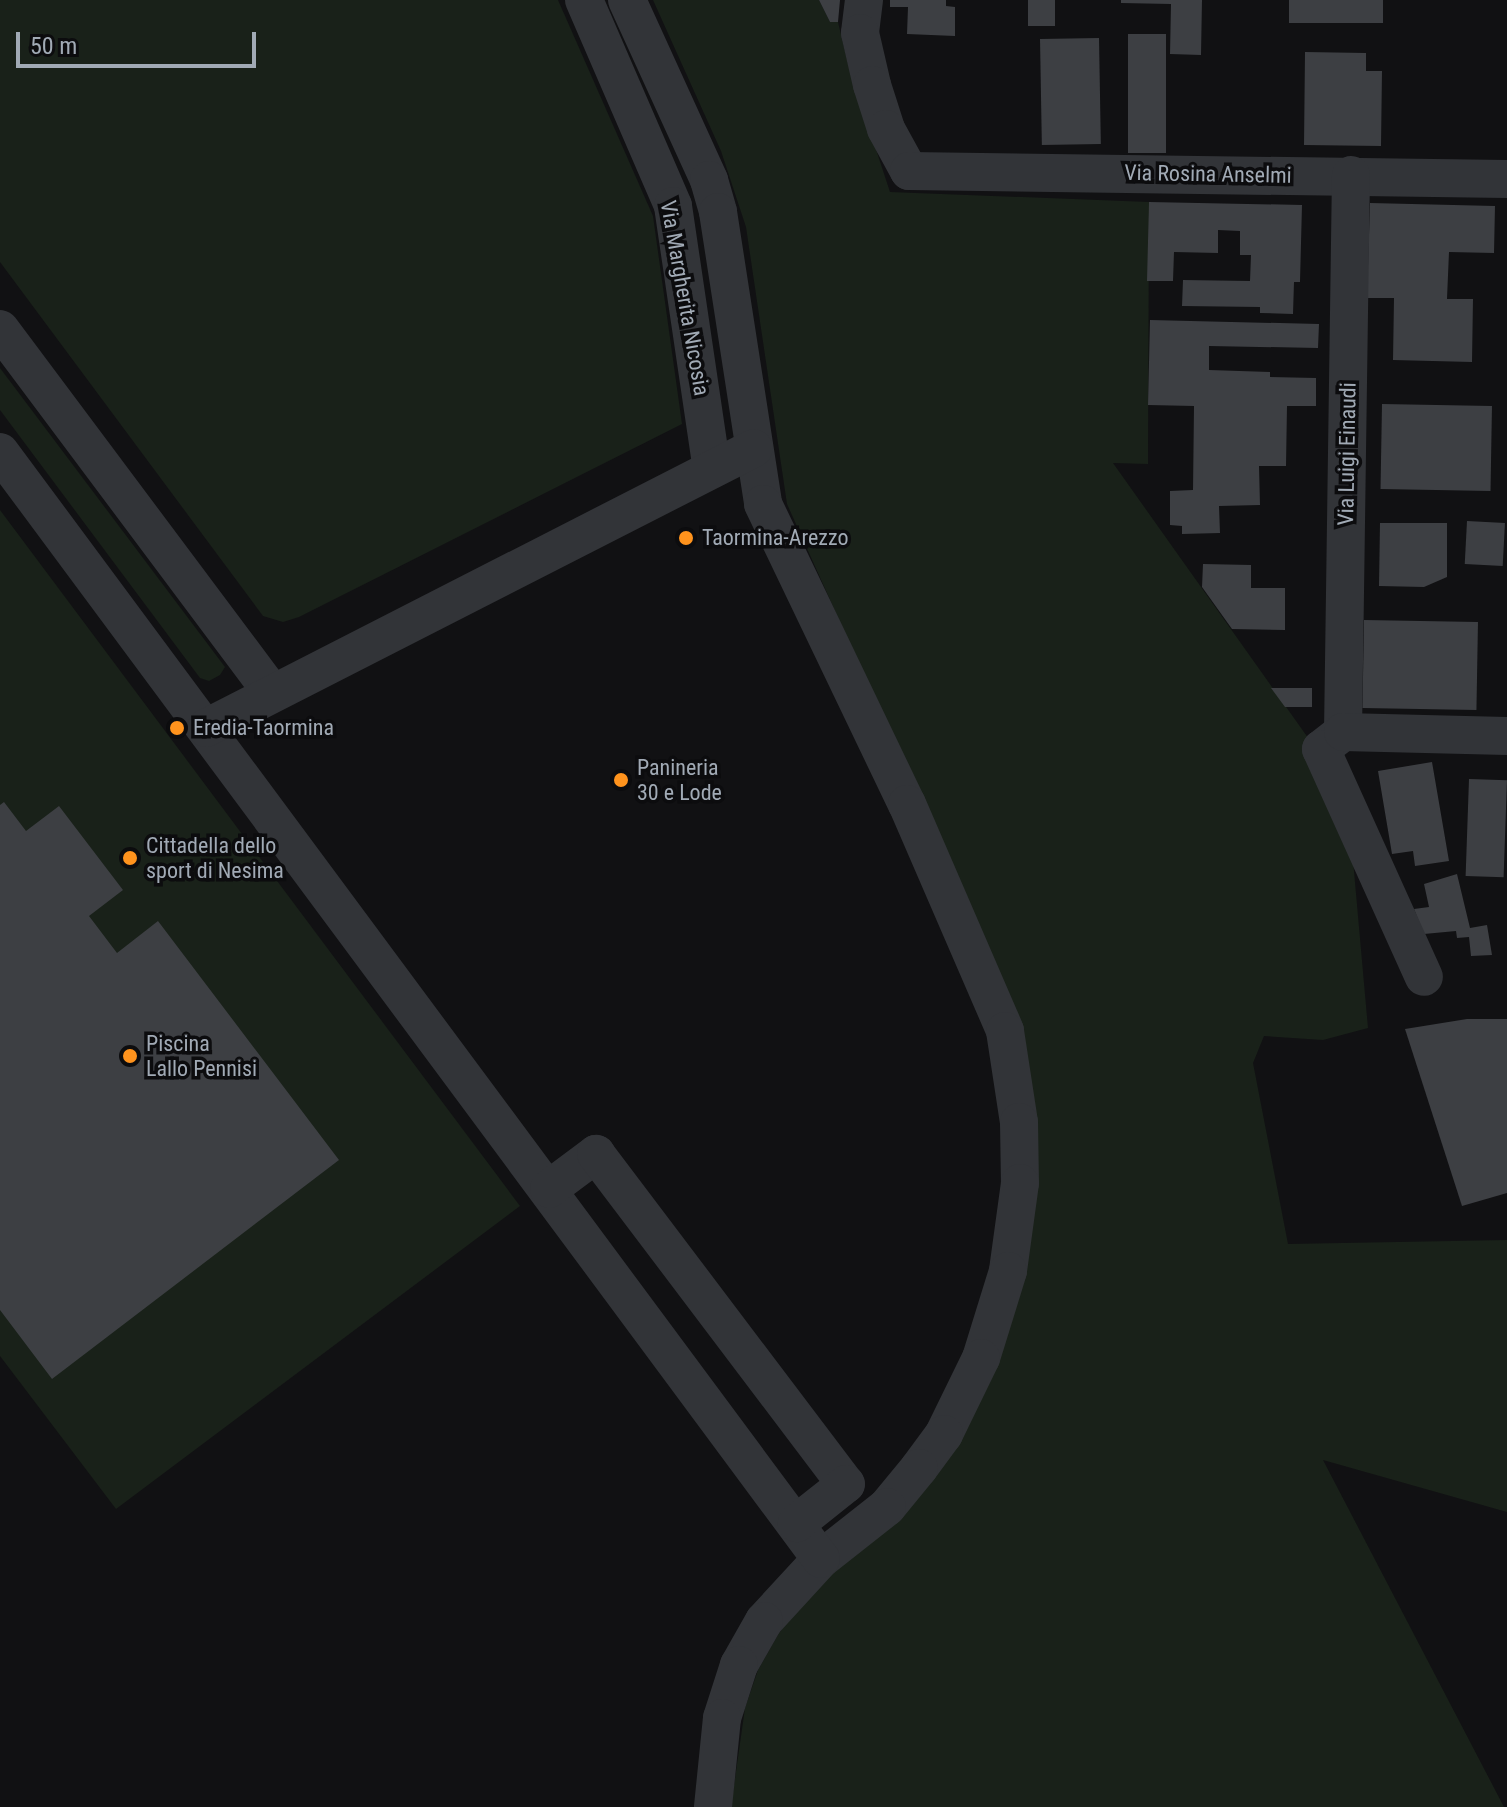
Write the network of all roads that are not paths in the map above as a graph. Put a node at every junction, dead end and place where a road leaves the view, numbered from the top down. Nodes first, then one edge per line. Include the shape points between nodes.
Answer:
1 (584, 0) edge
2 (627, 0) edge
3 (864, 0) edge
4 (1351, 175) junction
5 (1507, 179) edge
6 (0, 329) edge
7 (754, 448) junction
8 (0, 452) edge
9 (712, 469) junction
10 (272, 692) junction
11 (206, 728) junction
12 (1343, 732) junction
13 (1507, 736) edge
14 (1424, 977) dead end
15 (549, 1189) junction
16 (797, 1523) junction
17 (821, 1559) junction
18 (713, 1807) edge

1 - 9 street, Via Margherita Nicosia via 673,206
2 - 7 street, Via Margherita Nicosia via 709,180
3 - 4 street, Via Rosina Anselmi via 860,33 872,85 886,129 909,171
4 - 5 street, Via Rosina Anselmi
4 - 12 street, Via Luigi Einaudi
6 - 10 street
7 - 9 street
7 - 17 street, Via Margherita Nicosia via 763,504 907,804 1005,1031 1019,1122 1020,1183 1008,1271 981,1358 944,1434 919,1468 887,1507
8 - 11 street
9 - 10 street
10 - 11 street
11 - 15 street
12 - 13 street
12 - 14 street via 1321,749
15 - 16 street
15 - 16 street via 596,1154 846,1484
16 - 17 street
17 - 18 street, Via Margherita Nicosia via 764,1621 739,1665 722,1718

